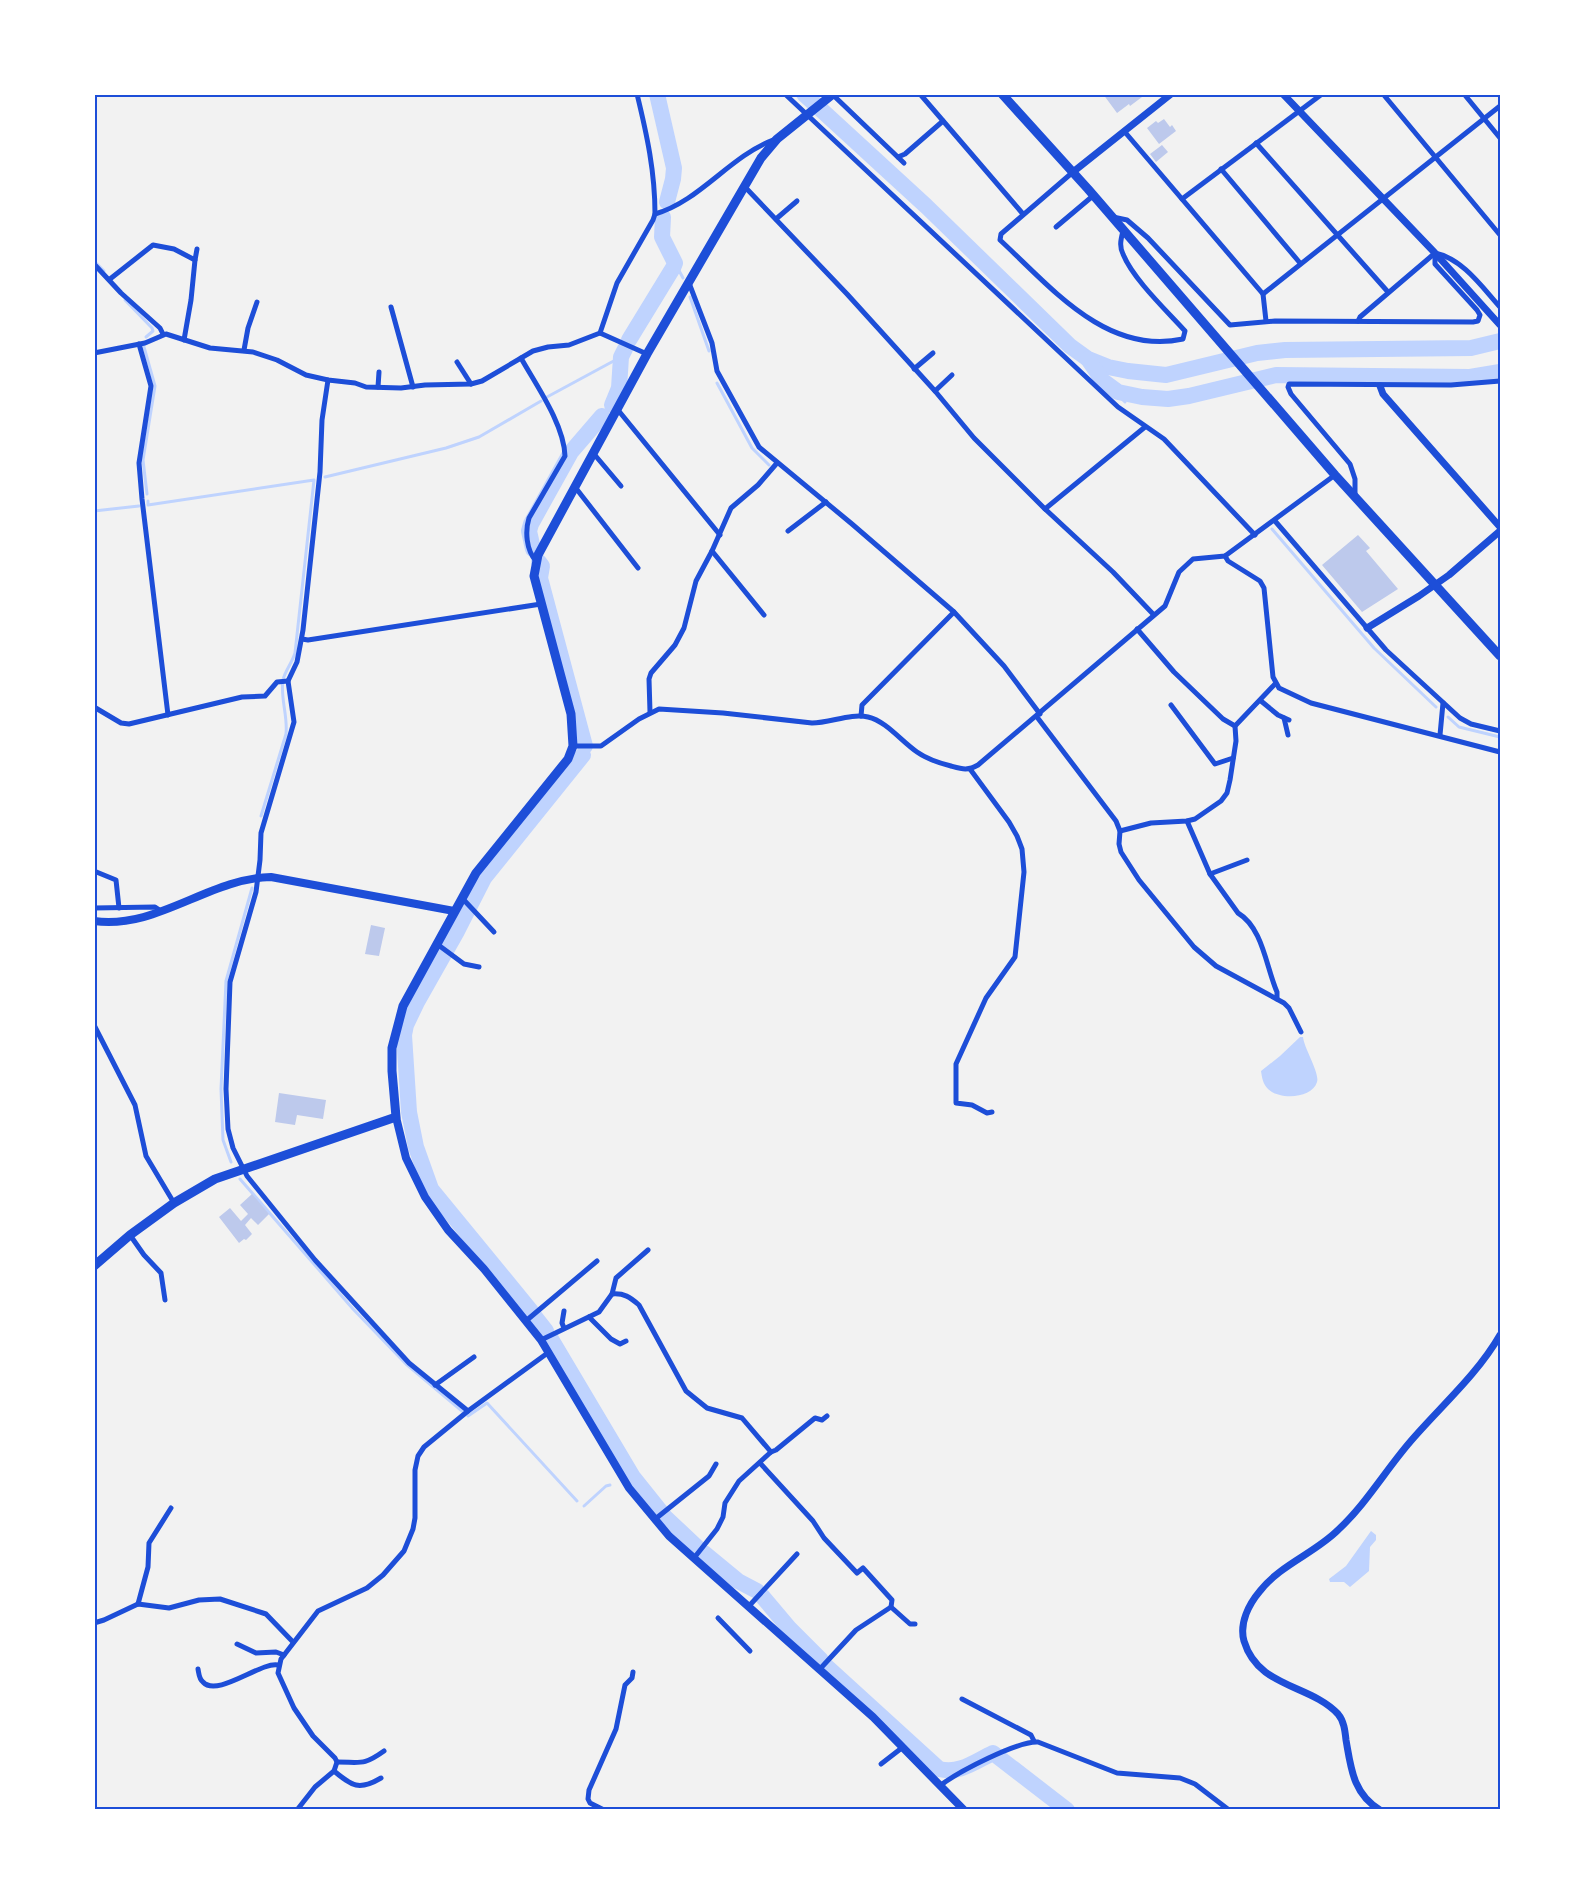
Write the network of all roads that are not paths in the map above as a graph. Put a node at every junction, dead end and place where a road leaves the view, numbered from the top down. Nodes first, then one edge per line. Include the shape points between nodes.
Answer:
1 (637, 94) edge
2 (785, 94) edge
3 (920, 94) edge
4 (1002, 94) edge
5 (1283, 94) edge
6 (1322, 94) edge
7 (1383, 94) edge
8 (1464, 94) edge
9 (832, 95) edge
10 (1166, 96) edge
11 (1500, 106) edge
12 (1299, 111) junction
13 (807, 115) junction
14 (1484, 118) junction
15 (943, 121) junction
16 (1124, 131) junction
17 (1500, 138) edge
18 (777, 139) junction
19 (1256, 143) junction
20 (898, 157) junction
21 (1434, 157) junction
22 (904, 163) dead end
23 (1221, 169) junction
24 (1073, 172) junction
25 (745, 187) junction
26 (1094, 195) junction
27 (1182, 199) junction
28 (1382, 199) junction
29 (797, 201) dead end
30 (655, 214) junction
31 (1023, 214) junction
32 (1111, 216) junction
33 (776, 219) junction
34 (1056, 227) dead end
35 (1123, 231) junction
36 (1337, 235) junction
37 (1500, 235) edge
38 (196, 249) dead end
39 (1436, 253) junction
40 (195, 260) junction
41 (1300, 263) junction
42 (94, 264) edge
43 (110, 279) junction
44 (689, 283) junction
45 (1388, 292) junction
46 (1263, 294) junction
47 (257, 302) dead end
48 (392, 307) dead end
49 (1500, 307) edge
50 (1266, 321) junction
51 (1358, 321) junction
52 (1500, 325) edge
53 (600, 333) junction
54 (163, 334) junction
55 (184, 340) junction
56 (139, 344) junction
57 (244, 350) junction
58 (933, 353) dead end
59 (94, 354) edge
60 (647, 354) junction
61 (521, 358) junction
62 (457, 362) dead end
63 (914, 369) junction
64 (379, 372) dead end
65 (952, 375) dead end
66 (328, 380) junction
67 (1500, 381) edge
68 (471, 384) junction
69 (1380, 386) junction
70 (378, 387) junction
71 (413, 387) junction
72 (935, 391) junction
73 (618, 410) junction
74 (1145, 427) junction
75 (594, 454) junction
76 (777, 463) junction
77 (1335, 475) junction
78 (621, 486) dead end
79 (575, 487) junction
80 (1356, 497) junction
81 (826, 502) junction
82 (1045, 509) junction
83 (1275, 521) junction
84 (1500, 526) edge
85 (788, 531) dead end
86 (1500, 531) edge
87 (720, 535) junction
88 (1255, 535) junction
89 (712, 551) junction
90 (1225, 556) junction
91 (536, 561) junction
92 (638, 568) dead end
93 (1435, 585) junction
94 (541, 604) junction
95 (954, 612) junction
96 (1153, 614) junction
97 (764, 615) dead end
98 (1367, 628) junction
99 (1137, 629) junction
100 (302, 639) junction
101 (1500, 656) edge
102 (285, 680) junction
103 (1275, 684) junction
104 (1260, 701) junction
105 (1443, 703) junction
106 (1171, 705) dead end
107 (94, 707) edge
108 (650, 712) junction
109 (168, 715) junction
110 (1038, 715) junction
111 (861, 716) junction
112 (1235, 726) junction
113 (1500, 731) edge
114 (1288, 735) dead end
115 (1440, 735) junction
116 (573, 746) junction
117 (1500, 752) edge
118 (1233, 758) junction
119 (970, 770) junction
120 (1187, 821) junction
121 (1120, 831) junction
122 (1247, 860) dead end
123 (94, 871) edge
124 (1210, 874) junction
125 (259, 877) junction
126 (467, 903) junction
127 (94, 908) edge
128 (119, 908) junction
129 (161, 911) junction
130 (454, 911) junction
131 (94, 921) edge
132 (494, 932) dead end
133 (436, 944) junction
134 (479, 967) dead end
135 (1277, 999) junction
136 (94, 1025) edge
137 (1301, 1032) dead end
138 (992, 1112) dead end
139 (396, 1117) junction
140 (242, 1168) junction
141 (174, 1203) junction
142 (130, 1235) junction
143 (648, 1250) dead end
144 (597, 1260) dead end
145 (94, 1266) edge
146 (612, 1294) junction
147 (165, 1300) dead end
148 (564, 1311) dead end
149 (589, 1317) junction
150 (527, 1320) junction
151 (564, 1328) junction
152 (1500, 1335) edge
153 (541, 1340) junction
154 (626, 1341) dead end
155 (549, 1352) junction
156 (474, 1357) dead end
157 (435, 1384) junction
158 (468, 1411) junction
159 (827, 1416) dead end
160 (771, 1452) junction
161 (760, 1463) junction
162 (716, 1464) dead end
163 (171, 1508) dead end
164 (659, 1516) junction
165 (797, 1554) dead end
166 (694, 1558) junction
167 (138, 1604) junction
168 (749, 1606) junction
169 (891, 1606) junction
170 (718, 1618) dead end
171 (94, 1623) edge
172 (915, 1624) dead end
173 (293, 1642) junction
174 (237, 1644) dead end
175 (750, 1651) dead end
176 (284, 1655) junction
177 (278, 1665) junction
178 (198, 1669) dead end
179 (819, 1670) junction
180 (633, 1672) dead end
181 (962, 1700) dead end
182 (1021, 1730) junction
183 (1034, 1741) junction
184 (1024, 1744) junction
185 (903, 1747) junction
186 (384, 1751) dead end
187 (337, 1762) junction
188 (881, 1764) dead end
189 (334, 1771) junction
190 (381, 1778) dead end
191 (941, 1785) junction
192 (297, 1809) edge
193 (604, 1809) edge
194 (964, 1809) edge
195 (1229, 1809) edge
196 (1380, 1809) edge

1 - 30 street via 655,182
2 - 13 street
3 - 15 street
4 - 24 main road
5 - 12 street
6 - 12 street
7 - 21 street
8 - 14 street
9 - 13 main road
9 - 20 street
10 - 16 street
11 - 14 street
12 - 19 street
12 - 28 street
13 - 18 main road
13 - 74 street via 1118,407
14 - 17 street
14 - 21 street
15 - 20 street
15 - 31 street
16 - 24 street
16 - 27 street
18 - 25 main road
18 - 30 street via 747,155 694,195
19 - 23 street
19 - 36 street
20 - 22 street
21 - 28 street
21 - 37 street
23 - 27 street
23 - 41 street
24 - 26 main road
24 - 31 street
25 - 33 street
25 - 44 main road
26 - 32 main road
26 - 34 street
27 - 46 street
28 - 36 street
28 - 39 street
29 - 33 street
30 - 53 street via 617,283
31 - 35 street via 1001,234 1000,240 1076,311 1097,324 1140,339 1183,339 1185,332 1122,254
32 - 35 main road
32 - 50 street via 1127,220 1148,238 1230,325
33 - 63 street
35 - 77 main road
36 - 41 street
36 - 45 street
38 - 40 street
39 - 45 street
39 - 49 street via 1459,264
39 - 51 street via 1435,264 1477,310 1480,319
39 - 52 street
40 - 43 street via 153,244
40 - 55 street
41 - 46 street
42 - 43 street
43 - 54 street
44 - 60 main road
44 - 76 street via 724,386 759,447
45 - 51 street
46 - 50 street
47 - 57 street
48 - 71 street
50 - 51 street
53 - 60 street
53 - 61 street
54 - 55 street
54 - 56 street
55 - 57 street via 210,348
56 - 59 street
56 - 109 street via 151,386 139,463 141,490
57 - 66 street
58 - 63 street
60 - 73 main road
61 - 68 street
61 - 91 street via 555,421 565,449 565,456 526,528 531,556
62 - 68 street
63 - 72 street
64 - 70 street
65 - 72 street
66 - 70 street
66 - 100 street
67 - 69 street via 1477,385
68 - 71 street
69 - 80 street via 1294,383 1288,387 1350,464
69 - 84 street
70 - 71 street
72 - 82 street via 974,438
73 - 75 main road
73 - 87 street
74 - 82 street
74 - 88 street via 1164,439
75 - 78 street
75 - 79 main road
76 - 81 street
76 - 87 street via 731,508
77 - 80 main road
77 - 83 street
79 - 91 main road
79 - 92 street
80 - 93 main road
81 - 85 street
81 - 95 street
82 - 96 street
83 - 88 street
83 - 98 street
86 - 93 street
87 - 89 street
88 - 90 street
89 - 97 street
89 - 108 street via 696,581 684,628 649,679
90 - 96 street via 1192,559 1179,572 1165,606
90 - 103 street via 1264,588
91 - 94 main road via 534,576
93 - 98 street
93 - 101 main road
94 - 100 street
94 - 116 main road via 571,714
95 - 110 street via 1004,666
95 - 111 street via 862,705
96 - 99 street
98 - 105 street
99 - 110 street
99 - 112 street via 1174,672
100 - 102 street via 297,662
102 - 109 street via 277,682 265,696 242,697
102 - 125 street via 294,722 261,833
103 - 104 street
103 - 115 street via 1311,704
104 - 112 street
104 - 114 street via 1286,719
105 - 113 street via 1471,724
105 - 115 street
106 - 118 street via 1215,764
107 - 109 street via 129,724
108 - 111 street via 669,709 812,723
108 - 116 street via 601,746
110 - 119 street
110 - 121 street
111 - 119 street via 871,717 935,762
112 - 118 street
115 - 117 street
116 - 126 main road via 568,759 476,873
118 - 120 street via 1227,793 1221,801
119 - 138 street via 1009,822 1024,861 1015,957 986,998 955,1068 956,1103
120 - 121 street via 1151,823
120 - 124 street
121 - 135 street via 1121,852 1194,947 1216,966
122 - 124 street
123 - 128 street via 116,880
124 - 135 street via 1257,936
125 - 129 main road
125 - 130 main road via 288,879
125 - 140 street via 232,968 228,1004 226,1110 233,1149
126 - 130 main road
126 - 132 street
127 - 128 street
128 - 129 street via 155,907
129 - 131 main road via 121,923
130 - 133 main road
133 - 134 street via 464,964
133 - 139 main road via 403,1006 395,1031 392,1071
135 - 137 street via 1289,1008
136 - 141 street via 135,1105 146,1156
139 - 140 main road
139 - 150 main road via 409,1167 424,1197
140 - 141 main road
140 - 157 street via 357,1307 409,1363
141 - 142 main road
142 - 145 main road
142 - 147 street via 162,1273
143 - 146 street via 616,1278
144 - 150 street
146 - 149 street via 599,1312
146 - 160 street via 622,1293 639,1305 676,1376 696,1401 742,1418
148 - 151 street
149 - 151 street
149 - 154 street via 611,1339 620,1344
150 - 153 main road
151 - 153 street
152 - 196 street via 1486,1358 1409,1443 1348,1520 1262,1588 1251,1602 1243,1627 1245,1641 1261,1669 1284,1685 1314,1697 1339,1716 1353,1779 1364,1798
153 - 155 main road
155 - 158 street
155 - 164 main road via 624,1479
156 - 157 street
157 - 158 street
158 - 173 street via 430,1441 418,1456 414,1470 415,1518 404,1551 367,1588 318,1611
159 - 160 street via 822,1420 815,1418
160 - 161 street
161 - 166 street via 739,1481 717,1529
161 - 169 street via 857,1573 863,1568 892,1600
162 - 164 street via 709,1476
163 - 167 street via 149,1543 148,1567
164 - 166 main road
165 - 168 street
166 - 168 main road
167 - 171 street
167 - 173 street via 169,1608 220,1599 266,1614
168 - 179 main road
169 - 172 street
169 - 179 street via 856,1630
170 - 175 street
173 - 176 street
174 - 176 street via 256,1653
176 - 177 street
177 - 178 street via 272,1663 241,1678 211,1686 201,1680
177 - 187 street via 280,1680 294,1708 313,1737
179 - 185 main road
180 - 193 street via 625,1685 616,1729 589,1790 590,1803
181 - 182 street
182 - 183 street
182 - 184 street
183 - 184 street
183 - 195 street via 1122,1774 1180,1778
184 - 191 street
185 - 188 street
185 - 191 main road
186 - 187 street via 369,1762
187 - 189 street
189 - 190 street via 359,1787
189 - 192 street
191 - 194 main road

